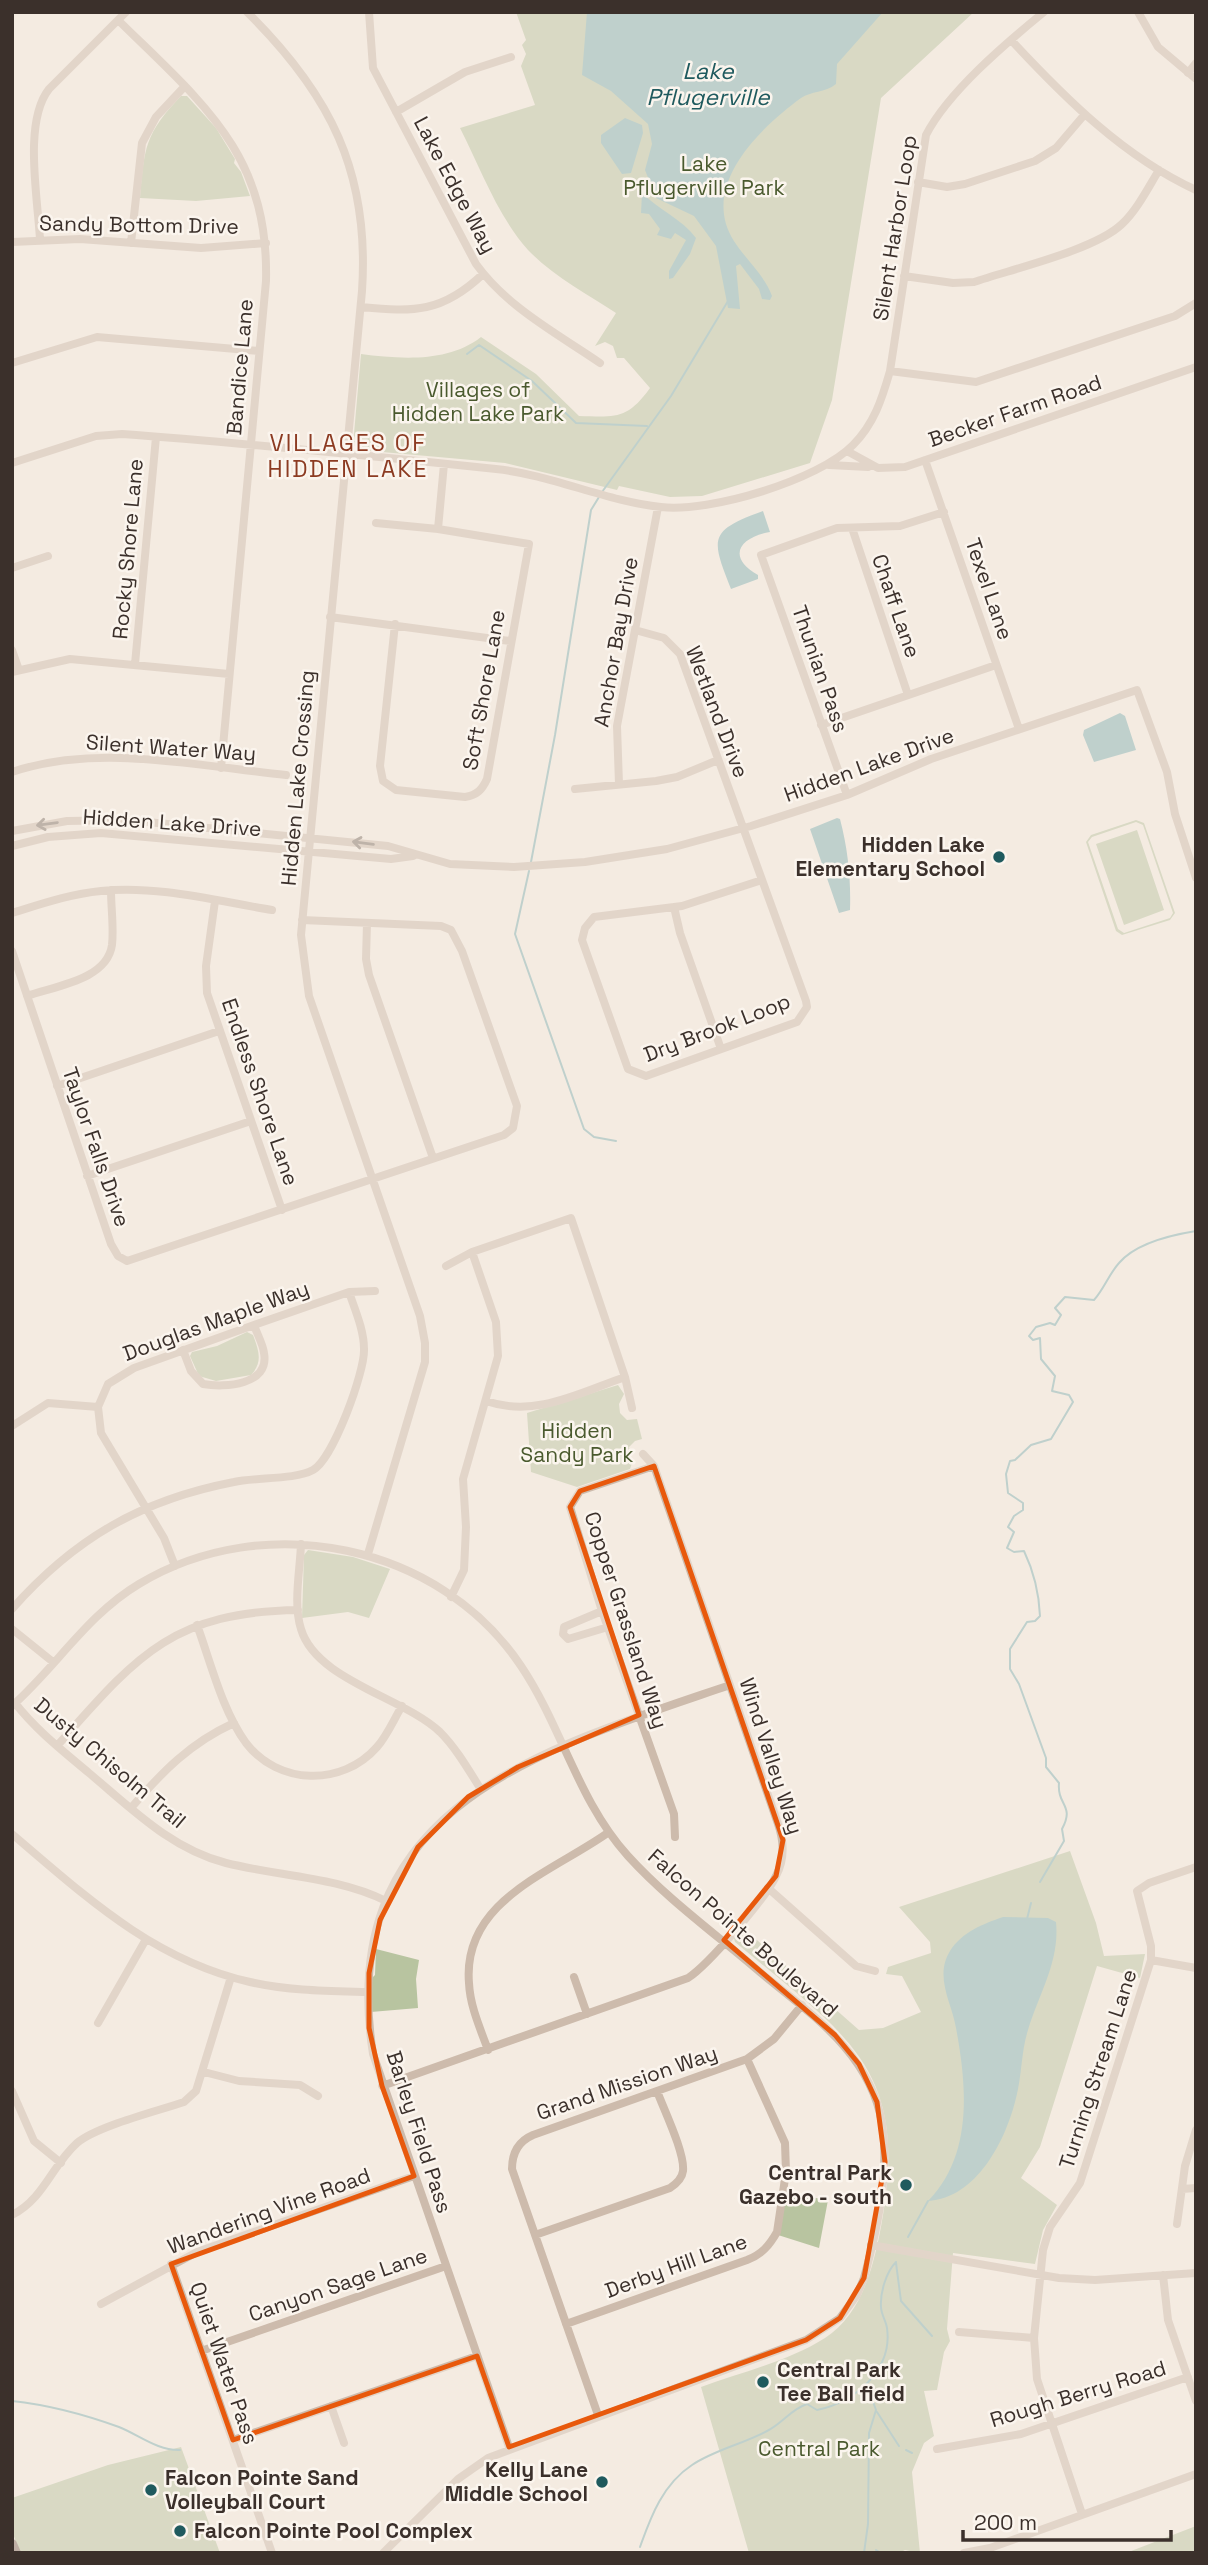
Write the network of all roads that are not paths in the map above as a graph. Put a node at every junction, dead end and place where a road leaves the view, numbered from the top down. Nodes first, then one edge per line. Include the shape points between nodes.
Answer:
1 (126, 12) edge
2 (247, 12) edge
3 (369, 12) edge
4 (1044, 12) edge
5 (1138, 12) edge
6 (118, 20) junction
7 (1012, 41) junction
8 (511, 57) dead end
9 (1196, 63) edge
10 (1192, 76) edge
11 (185, 86) junction
12 (396, 112) junction
13 (1085, 114) junction
14 (1159, 170) junction
15 (918, 182) junction
16 (1196, 190) edge
17 (40, 240) junction
18 (12, 242) edge
19 (131, 243) junction
20 (266, 243) junction
21 (483, 274) junction
22 (904, 276) junction
23 (1195, 306) edge
24 (360, 307) junction
25 (259, 351) junction
26 (12, 363) edge
27 (600, 363) dead end
28 (1196, 367) edge
29 (890, 371) junction
30 (156, 437) junction
31 (250, 446) junction
32 (847, 451) junction
33 (346, 455) junction
34 (925, 460) junction
35 (12, 463) edge
36 (444, 464) junction
37 (825, 466) junction
38 (878, 468) junction
39 (658, 507) junction
40 (944, 512) junction
41 (376, 523) dead end
42 (852, 528) junction
43 (438, 529) junction
44 (47, 556) dead end
45 (12, 568) edge
46 (330, 617) junction
47 (395, 624) junction
48 (635, 630) junction
49 (510, 641) junction
50 (12, 650) edge
51 (135, 664) junction
52 (996, 665) junction
53 (15, 671) edge
54 (229, 674) junction
55 (908, 695) junction
56 (821, 725) junction
57 (1020, 729) junction
58 (718, 760) junction
59 (221, 768) junction
60 (12, 772) edge
61 (286, 775) dead end
62 (619, 784) junction
63 (575, 789) dead end
64 (847, 795) junction
65 (742, 829) junction
66 (12, 831) edge
67 (310, 837) junction
68 (12, 846) edge
69 (309, 850) junction
70 (414, 856) junction
71 (1196, 878) edge
72 (762, 880) junction
73 (111, 890) junction
74 (215, 901) junction
75 (674, 907) junction
76 (272, 910) dead end
77 (12, 913) edge
78 (302, 920) junction
79 (367, 923) junction
80 (12, 951) edge
81 (27, 996) junction
82 (219, 1031) junction
83 (721, 1049) junction
84 (57, 1086) junction
85 (251, 1121) junction
86 (433, 1158) junction
87 (87, 1176) junction
88 (373, 1180) junction
89 (282, 1210) junction
90 (472, 1252) junction
91 (446, 1266) dead end
92 (374, 1291) dead end
93 (349, 1292) junction
94 (254, 1325) junction
95 (183, 1350) junction
96 (625, 1377) junction
97 (486, 1401) junction
98 (98, 1407) junction
99 (632, 1408) dead end
100 (12, 1426) edge
101 (643, 1454) dead end
102 (654, 1466) junction
103 (146, 1507) junction
104 (301, 1544) junction
105 (368, 1554) junction
106 (175, 1566) junction
107 (451, 1597) junction
108 (12, 1609) edge
109 (298, 1610) junction
110 (602, 1611) junction
111 (197, 1625) junction
112 (608, 1627) junction
113 (12, 1629) edge
114 (52, 1662) junction
115 (730, 1685) junction
116 (14, 1705) edge
117 (402, 1706) junction
118 (639, 1715) junction
119 (234, 1723) junction
120 (57, 1746) junction
121 (563, 1746) junction
122 (480, 1788) junction
123 (131, 1808) junction
124 (609, 1832) junction
125 (12, 1834) edge
126 (675, 1837) dead end
127 (1196, 1867) edge
128 (768, 1888) junction
129 (386, 1901) junction
130 (145, 1941) junction
131 (724, 1941) junction
132 (1151, 1960) junction
133 (1196, 1968) edge
134 (875, 1971) dead end
135 (231, 1977) junction
136 (574, 1977) dead end
137 (367, 1992) junction
138 (802, 2005) junction
139 (587, 2014) junction
140 (98, 2022) dead end
141 (488, 2050) junction
142 (747, 2059) junction
143 (204, 2071) junction
144 (382, 2086) junction
145 (657, 2091) junction
146 (12, 2092) edge
147 (318, 2096) dead end
148 (1196, 2130) edge
149 (61, 2163) junction
150 (414, 2176) junction
151 (1196, 2188) edge
152 (1182, 2189) junction
153 (12, 2215) edge
154 (1177, 2224) dead end
155 (535, 2235) junction
156 (871, 2245) junction
157 (171, 2264) junction
158 (446, 2266) junction
159 (1196, 2273) edge
160 (1163, 2275) junction
161 (1041, 2276) junction
162 (101, 2304) dead end
163 (566, 2324) junction
164 (960, 2332) dead end
165 (1034, 2338) junction
166 (201, 2351) junction
167 (477, 2356) junction
168 (1188, 2377) junction
169 (1196, 2401) edge
170 (331, 2406) junction
171 (598, 2415) junction
172 (1052, 2424) junction
173 (233, 2441) junction
174 (344, 2443) dead end
175 (509, 2447) junction
176 (937, 2449) dead end
177 (1196, 2474) edge
178 (1082, 2514) junction
179 (12, 2544) edge
180 (16, 2553) edge
181 (272, 2553) edge
182 (383, 2553) edge
183 (964, 2553) edge

1 - 6 street
2 - 24 street, Hidden Lake Crossing via 313,86 341,142 359,206
3 - 12 street, Lake Edge Way via 373,68
4 - 7 street, Silent Harbor Loop
5 - 10 street via 1158,47
6 - 11 street, Bandice Lane
6 - 17 street via 40,103 35,123
7 - 13 street
7 - 15 street, Silent Harbor Loop via 939,112 926,135
8 - 12 street via 465,72
9 - 10 street
11 - 19 street via 156,117 142,143
11 - 20 street, Bandice Lane via 237,151 255,192
12 - 21 street, Lake Edge Way
13 - 14 street
13 - 15 street via 1056,148 1035,161 965,184 947,187
14 - 16 street
14 - 22 street via 1130,215 1099,239 974,282
15 - 22 street, Silent Harbor Loop
17 - 18 street, Sandy Bottom Drive
17 - 19 street, Sandy Bottom Drive
19 - 20 street, Sandy Bottom Drive via 201,248
20 - 25 street, Bandice Lane
21 - 24 street via 448,301 425,309
21 - 27 street, Lake Edge Way via 518,308
22 - 29 street, Silent Harbor Loop
23 - 29 street via 975,382
24 - 33 street, Hidden Lake Crossing
25 - 26 street via 97,337
25 - 31 street, Bandice Lane
28 - 34 street, Becker Farm Road
29 - 32 street, Silent Harbor Loop via 874,418
30 - 31 street, Silent Harbor Loop
30 - 35 street, Silent Harbor Loop via 96,436
30 - 51 street, Rocky Shore Lane
31 - 33 street, Silent Harbor Loop
31 - 54 street, Bandice Lane
32 - 37 street, Silent Harbor Loop
32 - 38 street
33 - 36 street, Silent Harbor Loop
33 - 46 street, Hidden Lake Crossing
34 - 38 street, Becker Farm Road via 905,467
34 - 40 street, Texel Lane
36 - 39 street, Silent Harbor Loop via 523,473
36 - 43 street
37 - 38 street, Becker Farm Road
37 - 39 street, Silent Harbor Loop via 723,503
39 - 48 street, Anchor Bay Drive
40 - 42 street via 900,526
40 - 52 street, Texel Lane
41 - 43 street
42 - 55 street, Chaff Lane
42 - 56 street, Thunian Pass via 837,528 761,555
43 - 49 street, Soft Shore Lane via 529,544
44 - 45 street
46 - 47 street
46 - 67 street, Hidden Lake Crossing
47 - 49 street
47 - 49 street, Soft Shore Lane via 380,766 383,781 396,790 465,797 482,789
48 - 58 street, Wetland Drive via 664,638 680,654
48 - 62 street, Anchor Bay Drive via 617,726
50 - 53 street
51 - 53 street via 70,659
51 - 54 street
52 - 55 street
52 - 57 street, Texel Lane
54 - 59 street, Bandice Lane
55 - 56 street
56 - 64 street, Thunian Pass
57 - 64 street, Hidden Lake Drive
57 - 71 street, Hidden Lake Drive via 1137,690 1167,772
58 - 62 street via 677,777
58 - 65 street, Wetland Drive
59 - 60 street, Silent Water Way via 86,757
59 - 61 street, Silent Water Way
62 - 63 street
64 - 65 street, Hidden Lake Drive
65 - 70 street, Hidden Lake Drive via 667,849 561,864 471,865
65 - 72 street, Dry Brook Loop
67 -> 66 street, Hidden Lake Drive via 127,820 67,821
67 - 69 street, Hidden Lake Crossing
70 -> 67 street, Hidden Lake Drive via 388,846
68 - 69 street, Hidden Lake Drive via 48,837 101,834
69 - 70 street, Hidden Lake Drive via 391,859
69 - 78 street, Hidden Lake Crossing
72 - 75 street, Dry Brook Loop
72 - 83 street, Dry Brook Loop via 807,1007 797,1022
73 - 74 street
73 - 77 street via 68,896
73 - 81 street via 112,944 105,962 91,974
74 - 76 street
74 - 82 street, Endless Shore Lane via 205,973
75 - 83 street
75 - 83 street, Dry Brook Loop via 594,917 582,940 632,1073 646,1076
78 - 79 street, Taylor Falls Drive
78 - 88 street, Hidden Lake Crossing via 307,987
79 - 86 street via 369,975
79 - 86 street, Taylor Falls Drive via 441,926 456,935 517,1106 513,1128 504,1135
80 - 81 street, Taylor Falls Drive
81 - 84 street, Taylor Falls Drive
82 - 84 street
82 - 85 street, Endless Shore Lane
84 - 87 street, Taylor Falls Drive
85 - 87 street
85 - 89 street, Endless Shore Lane
86 - 88 street, Taylor Falls Drive
87 - 89 street, Taylor Falls Drive via 111,1244 127,1261
88 - 89 street, Taylor Falls Drive
88 - 105 street, Hidden Lake Crossing via 425,1343 418,1390
90 - 91 street
90 - 96 street via 571,1217
90 - 97 street via 499,1339
92 - 93 street, Douglas Maple Way
93 - 94 street, Douglas Maple Way
93 - 103 street via 362,1334 363,1363 321,1465 304,1474 237,1481
94 - 95 street, Douglas Maple Way
94 - 95 street via 264,1362 256,1377 246,1382 203,1384 191,1371
95 - 98 street, Douglas Maple Way via 120,1374 108,1384
96 - 97 street via 540,1407 505,1408
96 - 99 street
97 - 107 street via 463,1479 464,1570
98 - 100 street via 48,1403
98 - 103 street via 102,1433
101 - 102 street, Wind Valley Way
102 - 110 street, Copper Grassland Way via 580,1491 570,1507
102 - 115 street, Wind Valley Way
103 - 106 street
103 - 108 street via 74,1549
104 - 105 street, Falcon Pointe Boulevard
104 - 106 street, Falcon Pointe Boulevard via 239,1548
104 - 109 street
105 - 107 street, Falcon Pointe Boulevard via 424,1578
106 - 114 street, Falcon Pointe Boulevard via 107,1605
107 - 121 street, Falcon Pointe Boulevard via 508,1648 536,1690
109 - 111 street via 240,1613
109 - 117 street via 307,1645 317,1656
110 - 112 street, Copper Grassland Way
110 - 112 street via 570,1623 563,1634 577,1638
111 - 119 street
111 - 120 street via 133,1664
112 - 118 street, Copper Grassland Way
113 - 114 street
114 - 116 street, Falcon Pointe Boulevard
115 - 118 street, Barley Field Pass
115 - 128 street, Wind Valley Way via 783,1840 776,1876
116 - 120 street, Dusty Chisolm Trail
117 - 119 street via 377,1747 352,1767 322,1776 304,1776 274,1766 247,1744
117 - 122 street via 440,1732
118 - 121 street, Barley Field Pass
118 - 126 street, Copper Grassland Way via 674,1814
119 - 123 street via 190,1746
120 - 123 street, Dusty Chisolm Trail
121 - 122 street, Barley Field Pass
121 - 124 street, Falcon Pointe Boulevard via 589,1803
122 - 129 street, Barley Field Pass via 418,1847
123 - 129 street, Dusty Chisolm Trail via 169,1838 205,1856
124 - 131 street, Falcon Pointe Boulevard via 646,1875
124 - 141 street via 505,1898 485,1920 471,1954 468,1982
125 - 130 street
127 - 132 street, Turning Stream Lane via 1137,1891
128 - 131 street, Wind Valley Way
128 - 134 street via 856,1966
129 - 137 street, Barley Field Pass
130 - 135 street
130 - 140 street
131 - 138 street, Falcon Pointe Boulevard
131 - 139 street, Wind Valley Way via 688,1978
132 - 133 street
132 - 161 street, Turning Stream Lane via 1080,2183 1049,2227
135 - 137 street via 307,1991
135 - 143 street
136 - 139 street
137 - 144 street, Barley Field Pass via 373,2054
138 - 142 street, Grand Mission Way via 774,2039
138 - 156 street, Falcon Pointe Boulevard via 859,2064 877,2102 885,2162
139 - 141 street, Wind Valley Way
141 - 144 street, Wind Valley Way
142 - 145 street, Grand Mission Way
142 - 163 street, Derby Hill Lane via 787,2156 772,2241 759,2256
143 - 147 street via 239,2081 300,2085
143 - 149 street via 196,2091 184,2102 82,2139
144 - 150 street, Barley Field Pass
145 - 155 street, Grand Mission Way via 522,2142 512,2169
145 - 155 street via 681,2158 680,2179 670,2188
146 - 149 street via 34,2141
148 - 152 street
149 - 153 street via 42,2192
150 - 157 street, Wandering Vine Road
150 - 158 street, Barley Field Pass
151 - 152 street
152 - 154 street
155 - 163 street, Grand Mission Way
156 - 161 street
156 - 171 street, Falcon Pointe Boulevard via 857,2295 822,2333
157 - 162 street, Wandering Vine Road
157 - 166 street, Quiet Water Pass
158 - 166 street, Canyon Sage Lane
158 - 167 street, Barley Field Pass
159 - 160 street
160 - 161 street via 1095,2280
160 - 168 street via 1168,2320
161 - 165 street, Turning Stream Lane
163 - 171 street, Grand Mission Way
164 - 165 street
165 - 172 street, Turning Stream Lane via 1037,2379
166 - 173 street, Quiet Water Pass
167 - 170 street
167 - 175 street, Barley Field Pass
168 - 169 street
168 - 172 street, Rough Berry Road
170 - 173 street
170 - 174 street
171 - 175 street, Falcon Pointe Boulevard
172 - 176 street, Rough Berry Road
172 - 178 street, Turning Stream Lane
173 - 181 street, Quiet Water Pass
175 - 182 street, Falcon Pointe Boulevard via 472,2468
177 - 178 street
178 - 183 street
179 - 180 main road

